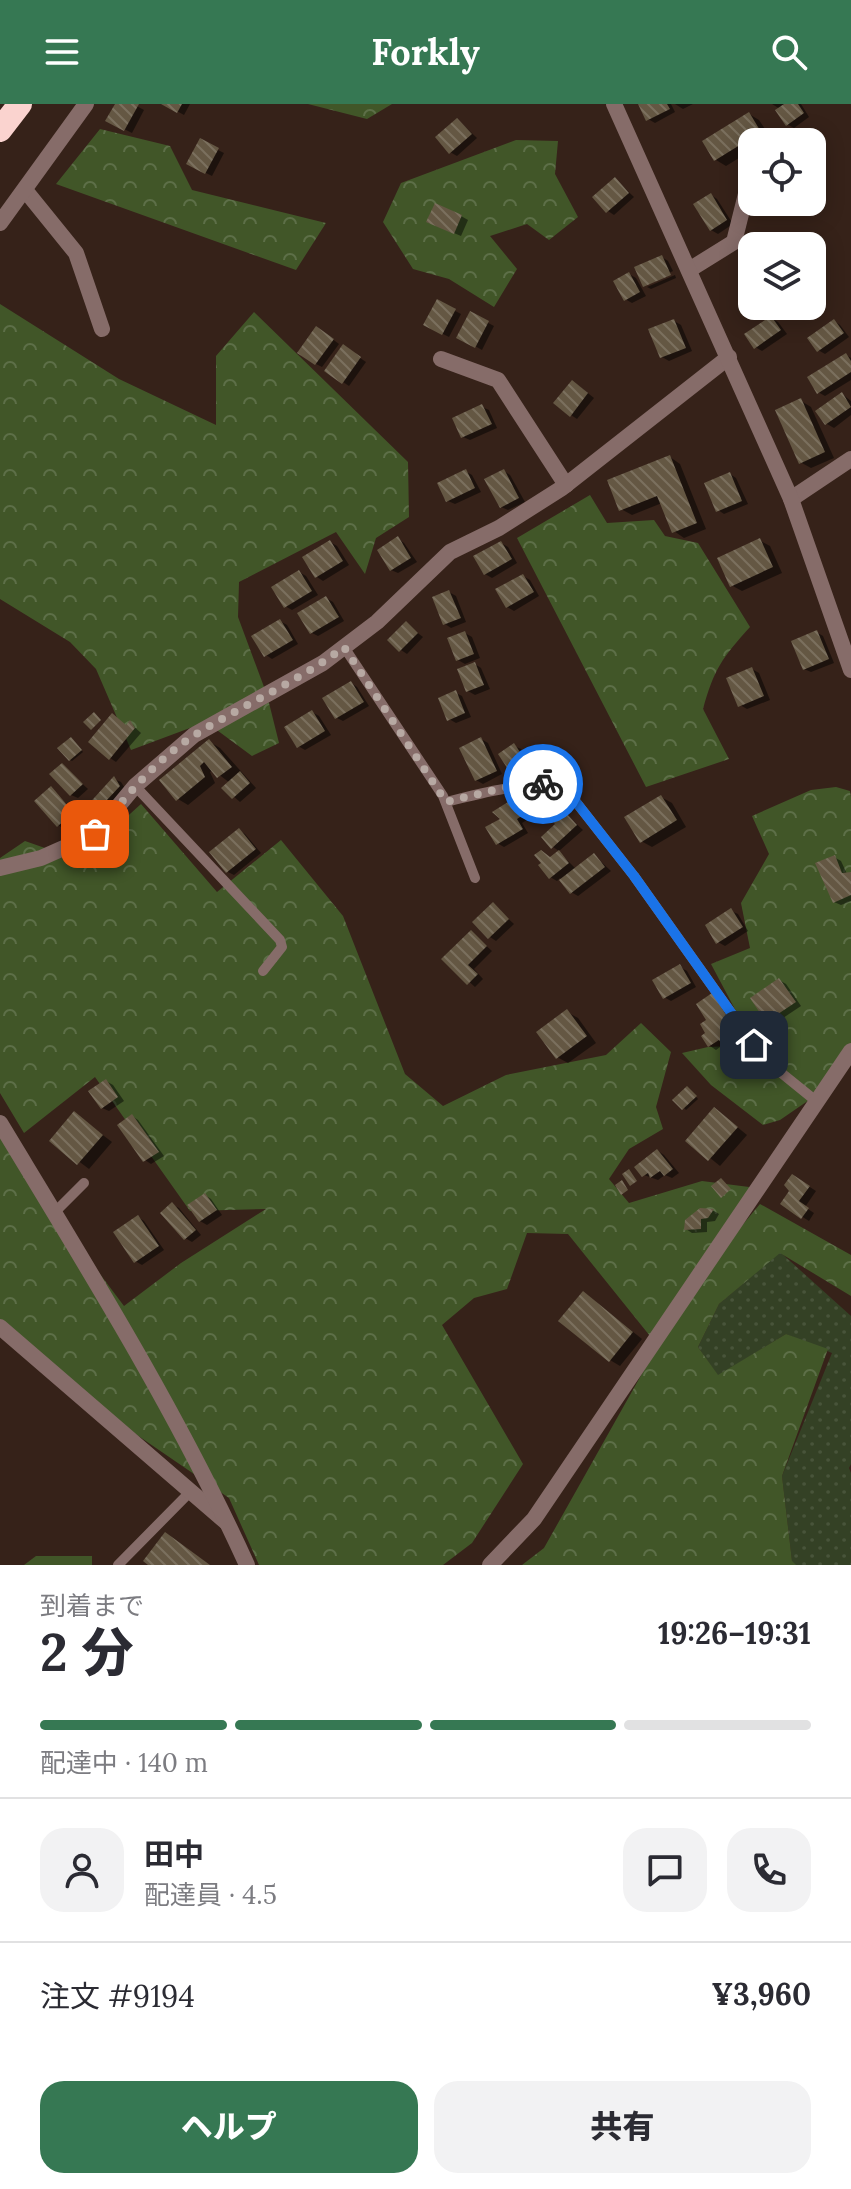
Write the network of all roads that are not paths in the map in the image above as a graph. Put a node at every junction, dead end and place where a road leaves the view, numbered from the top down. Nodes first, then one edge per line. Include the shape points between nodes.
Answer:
1 (20, 104) edge
2 (86, 104) edge
3 (614, 104) edge
4 (0, 130) edge
5 (25, 190) junction
6 (740, 216) edge
7 (0, 223) edge
8 (689, 270) junction
9 (102, 329) dead end
10 (729, 357) junction
11 (441, 359) dead end
12 (851, 459) edge
13 (566, 485) junction
14 (791, 499) junction
15 (344, 647) junction
16 (851, 670) edge
17 (135, 786) junction
18 (446, 802) junction
19 (0, 868) edge
20 (475, 878) dead end
21 (263, 971) dead end
22 (851, 1051) edge
23 (816, 1101) junction
24 (0, 1123) edge
25 (84, 1183) dead end
26 (54, 1213) junction
27 (0, 1327) edge
28 (191, 1491) junction
29 (228, 1523) junction
30 (118, 1565) edge
31 (247, 1565) edge
32 (490, 1565) edge

1 - 4 highway
2 - 5 street
3 - 8 street
5 - 7 street
5 - 9 street via 76,253
6 - 8 street via 734,242
8 - 10 street
10 - 13 street
10 - 14 street
11 - 13 street via 498,380
12 - 14 street
13 - 15 street via 450,552
14 - 16 street
15 - 17 street via 194,735
15 - 18 lane
17 - 19 street via 95,834 41,858
17 - 21 lane via 280,940 282,947
18 - 20 lane
18 - 23 lane via 511,786 565,788 764,1059
22 - 23 street
23 - 32 street via 534,1519
24 - 26 street
25 - 26 lane
26 - 29 street via 147,1369
27 - 28 street
28 - 29 street
28 - 30 lane
29 - 31 street

